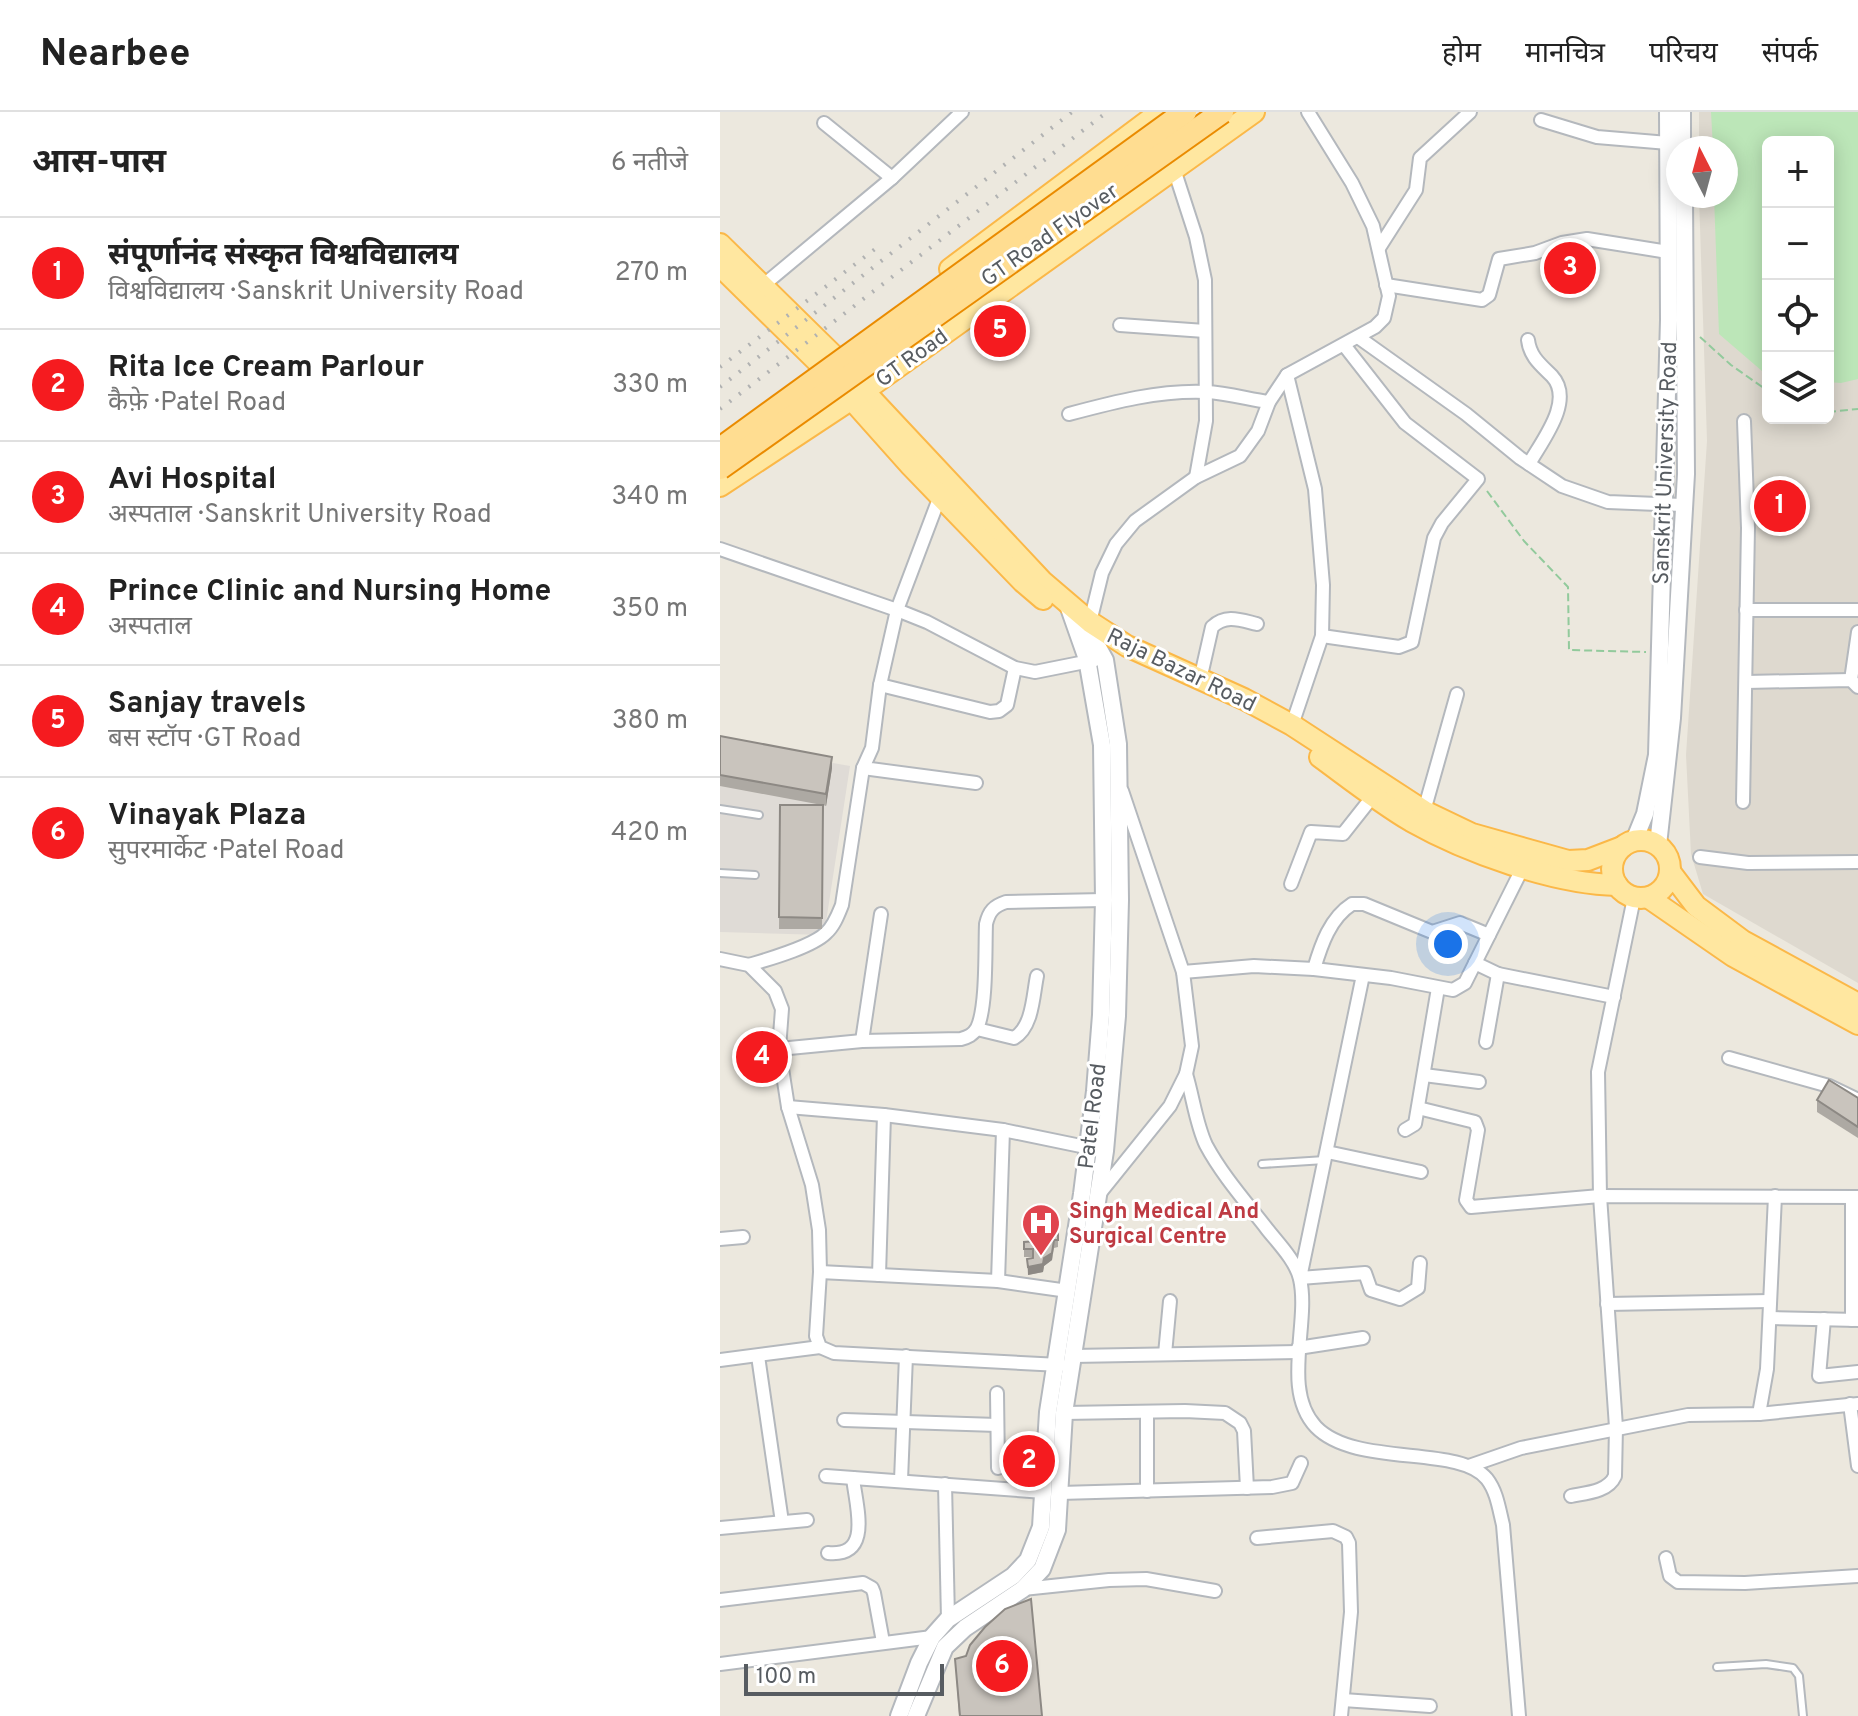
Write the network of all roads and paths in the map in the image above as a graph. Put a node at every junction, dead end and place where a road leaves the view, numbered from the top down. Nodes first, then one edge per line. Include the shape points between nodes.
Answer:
1 (1160, 112) edge
2 (1185, 112) edge
3 (1222, 112) edge
4 (1254, 112) edge
5 (1308, 112) edge
6 (1470, 112) edge
7 (1668, 112) edge
8 (1682, 112) edge
9 (956, 114) edge
10 (1541, 120) dead end
11 (824, 123) dead end
12 (1673, 136) edge
13 (1677, 136) edge
14 (1666, 144) edge
15 (1174, 169) junction
16 (892, 178) junction
17 (1671, 208) edge
18 (1684, 208) edge
19 (720, 244) edge
20 (1379, 248) junction
21 (1668, 252) junction
22 (720, 266) edge
23 (1386, 285) junction
24 (757, 290) junction
25 (1683, 322) junction
26 (1120, 325) dead end
27 (1205, 331) junction
28 (1358, 337) junction
29 (1528, 340) dead end
30 (1344, 345) junction
31 (828, 360) junction
32 (1287, 375) junction
33 (1762, 387) edge
34 (1207, 392) junction
35 (857, 395) junction
36 (1269, 402) junction
37 (1858, 409) edge
38 (1834, 411) edge
39 (1069, 414) dead end
40 (1744, 421) dead end
41 (720, 442) edge
42 (720, 449) edge
43 (1529, 464) junction
44 (720, 468) edge
45 (1196, 477) junction
46 (1478, 479) junction
47 (720, 486) edge
48 (940, 496) junction
49 (1664, 503) junction
50 (1682, 505) junction
51 (720, 549) edge
52 (897, 610) junction
53 (1746, 610) junction
54 (1858, 610) edge
55 (1257, 624) dead end
56 (1083, 630) junction
57 (1858, 632) edge
58 (1322, 636) junction
59 (1659, 652) junction
60 (1015, 668) junction
61 (1200, 680) junction
62 (1746, 682) junction
63 (1854, 684) edge
64 (880, 685) junction
65 (1457, 694) dead end
66 (1292, 725) junction
67 (863, 768) junction
68 (976, 783) dead end
69 (1120, 784) junction
70 (1373, 796) junction
71 (1743, 802) dead end
72 (720, 809) edge
73 (1424, 811) junction
74 (1651, 813) junction
75 (759, 815) dead end
76 (1628, 844) junction
77 (1658, 845) junction
78 (1700, 857) dead end
79 (1858, 862) edge
80 (1523, 867) junction
81 (720, 873) edge
82 (1671, 873) junction
83 (755, 875) dead end
84 (1291, 884) dead end
85 (1633, 894) junction
86 (1104, 900) junction
87 (881, 914) dead end
88 (1489, 935) junction
89 (1718, 935) junction
90 (720, 959) edge
91 (1475, 963) junction
92 (749, 965) junction
93 (1314, 969) junction
94 (1183, 972) junction
95 (1498, 974) junction
96 (1363, 975) junction
97 (1037, 976) dead end
98 (1438, 988) junction
99 (1614, 997) junction
100 (1858, 1004) edge
101 (1858, 1024) edge
102 (977, 1029) junction
103 (862, 1041) junction
104 (1486, 1042) dead end
105 (779, 1049) junction
106 (1729, 1058) dead end
107 (1186, 1074) junction
108 (1424, 1075) junction
109 (1479, 1082) dead end
110 (1858, 1100) edge
111 (788, 1107) junction
112 (1418, 1108) junction
113 (884, 1115) junction
114 (1003, 1130) junction
115 (1405, 1130) dead end
116 (1087, 1147) junction
117 (1105, 1151) junction
118 (1326, 1156) junction
119 (1262, 1164) dead end
120 (1421, 1172) dead end
121 (1098, 1196) junction
122 (1600, 1196) junction
123 (1775, 1196) junction
124 (1855, 1197) edge
125 (743, 1237) dead end
126 (720, 1239) edge
127 (1420, 1263) dead end
128 (820, 1272) junction
129 (879, 1275) junction
130 (1300, 1278) junction
131 (998, 1281) junction
132 (1068, 1291) junction
133 (1170, 1301) dead end
134 (1770, 1301) junction
135 (1607, 1304) junction
136 (1770, 1318) junction
137 (1824, 1319) junction
138 (1855, 1320) edge
139 (1363, 1338) dead end
140 (820, 1347) junction
141 (1298, 1350) junction
142 (1165, 1354) junction
143 (758, 1356) junction
144 (906, 1356) junction
145 (720, 1360) edge
146 (1066, 1362) junction
147 (1858, 1372) edge
148 (997, 1393) dead end
149 (1854, 1404) edge
150 (1147, 1412) junction
151 (1064, 1413) junction
152 (1759, 1414) junction
153 (844, 1420) dead end
154 (904, 1422) junction
155 (997, 1425) junction
156 (1616, 1427) junction
157 (1301, 1463) dead end
158 (1469, 1466) junction
159 (1858, 1466) edge
160 (998, 1468) dead end
161 (826, 1476) dead end
162 (853, 1478) junction
163 (901, 1480) junction
164 (945, 1484) junction
165 (1247, 1488) junction
166 (1147, 1491) junction
167 (1052, 1493) junction
168 (1571, 1496) dead end
169 (807, 1520) dead end
170 (782, 1522) junction
171 (720, 1528) edge
172 (1257, 1538) dead end
173 (828, 1553) dead end
174 (1666, 1558) dead end
175 (1858, 1576) edge
176 (1023, 1589) junction
177 (1215, 1591) dead end
178 (720, 1600) edge
179 (948, 1619) junction
180 (932, 1637) junction
181 (883, 1642) junction
182 (720, 1664) edge
183 (1717, 1667) dead end
184 (1343, 1700) junction
185 (1430, 1706) dead end
186 (919, 1713) edge
187 (899, 1716) edge
188 (1341, 1716) edge
189 (1519, 1716) edge
190 (1803, 1716) edge

1 - 31 main road
2 - 42 highway, GT Road Flyover, bridge
3 - 44 highway, GT Road Flyover, bridge
4 - 15 main road, GT Road
5 - 20 street via 1352,183
6 - 20 street via 1420,158 1416,190
7 - 12 street, Sanskrit University Road
8 - 13 street, Sanskrit University Road
9 - 16 street
10 - 14 street via 1597,137
11 - 16 street
15 - 27 street via 1202,261
15 - 35 main road, GT Road
16 - 24 street
17 - 21 street, Sanskrit University Road
18 - 25 street, Sanskrit University Road
19 - 24 main road, Raja Bazar Road
20 - 23 street
21 - 23 street via 1587,239 1502,258 1489,295 1482,300
21 - 49 street, Sanskrit University Road
22 - 24 main road, Raja Bazar Road
23 - 28 street via 1384,318
24 - 31 main road, Raja Bazar Road
25 - 33 path
25 - 50 street, Sanskrit University Road
26 - 27 street
27 - 34 street
28 - 30 street
28 - 43 street
29 - 43 street via 1560,394 1554,420
30 - 32 street
30 - 46 street via 1405,423
31 - 35 main road, Raja Bazar Road
31 - 41 main road
32 - 36 street
32 - 58 street via 1315,489
34 - 36 street
34 - 39 street via 1130,398
34 - 45 street
35 - 47 main road, GT Road
35 - 48 main road, Raja Bazar Road
35 - 56 main road, Raja Bazar Road via 1042,581
36 - 45 street via 1258,431 1240,456
37 - 38 path
40 - 53 street
43 - 49 street via 1586,496 1608,502
45 - 56 street via 1135,521 1116,544
46 - 58 street via 1434,538 1412,642 1399,647
46 - 59 path via 1524,541 1568,587 1569,650
48 - 52 street
48 - 56 main road, Raja Bazar Road via 1023,582
49 - 50 street
49 - 59 street, Sanskrit University Road
50 - 74 street, Sanskrit University Road via 1672,718
51 - 52 street
52 - 60 street
52 - 64 street
53 - 54 street
53 - 62 street
55 - 61 street via 1230,618 1212,627
56 - 60 street via 1035,672
56 - 61 main road, Raja Bazar Road
56 - 69 street, Patel Road via 1105,660
56 - 70 main road, Raja Bazar Road via 1308,747
56 - 86 street, Patel Road via 1102,745
57 - 63 street
58 - 66 street
59 - 74 street, Sanskrit University Road
60 - 64 street via 1007,705 999,711
61 - 66 main road, Raja Bazar Road
62 - 63 street
62 - 71 street
64 - 67 street via 872,748
65 - 73 street
66 - 73 main road, Raja Bazar Road
67 - 68 street
67 - 92 street via 835,922 825,935
69 - 94 street
69 - 117 street, Patel Road via 1117,1016
70 - 80 main road, Raja Bazar Road via 1414,822
70 - 84 street via 1343,834 1311,832
72 - 75 lane
73 - 76 main road, Raja Bazar Road via 1472,834 1560,860 1588,860
74 - 76 street
74 - 77 street
76 - 77 main road
76 - 85 main road via 1612,865
77 - 82 main road via 1668,856
78 - 79 street via 1748,863
80 - 85 main road, Raja Bazar Road
80 - 88 street
81 - 83 lane
82 - 85 main road via 1663,888
82 - 89 main road
85 - 89 main road via 1679,921
85 - 99 street
86 - 102 street via 995,906 986,924
86 - 116 street, Patel Road via 1101,1015
87 - 103 street
88 - 91 street
88 - 93 street via 1460,923 1432,932 1352,904 1329,929
89 - 100 main road via 1743,941
89 - 101 main road
90 - 92 street
91 - 95 street
91 - 98 street via 1460,987
92 - 105 street via 775,991 782,1009
93 - 94 street via 1254,966
93 - 96 street
94 - 107 street via 1192,1046
95 - 99 street
95 - 104 street
96 - 98 street
96 - 118 street
97 - 102 street via 1021,1034 1014,1038
98 - 108 street
99 - 122 street via 1598,1072
102 - 103 street via 961,1039
103 - 105 street
105 - 111 street
106 - 110 street via 1829,1086
107 - 121 street via 1170,1106
107 - 130 street via 1206,1144
108 - 109 street
108 - 112 street
111 - 113 street
111 - 128 street via 812,1185
112 - 115 street via 1415,1124
112 - 122 street via 1478,1126 1466,1200 1471,1207
113 - 114 street
113 - 129 street
114 - 116 street
114 - 131 street
116 - 117 street
116 - 132 street, Patel Road
117 - 121 street, Patel Road
118 - 119 lane
118 - 120 street
118 - 130 street
121 - 146 street, Patel Road
122 - 123 street
122 - 135 street
123 - 124 street
123 - 134 street
124 - 138 street
125 - 126 street
127 - 130 street via 1418,1288 1400,1299 1371,1290 1365,1273
128 - 129 street
128 - 140 street
129 - 131 street
130 - 141 street
131 - 132 street
132 - 146 street, Patel Road
133 - 142 street
134 - 135 street
134 - 136 street
135 - 156 street
136 - 137 street
136 - 152 street
137 - 138 street
137 - 147 street via 1819,1376
139 - 141 street
140 - 143 street
140 - 144 street via 834,1353
141 - 142 street
141 - 158 street via 1302,1401 1308,1418 1328,1436 1363,1450
142 - 146 street
143 - 145 street
143 - 170 street
144 - 146 street
144 - 154 street
146 - 151 street, Patel Road
146 - 167 street, Patel Road via 1048,1412
148 - 155 street
149 - 152 street
149 - 159 street
150 - 151 street
150 - 165 street via 1233,1417 1244,1431
150 - 166 street
151 - 167 street, Patel Road
152 - 156 street via 1688,1415
153 - 154 street
154 - 155 street
154 - 163 street
155 - 160 street
156 - 158 street via 1521,1448
156 - 168 street via 1612,1483
157 - 165 street via 1292,1483
158 - 189 street via 1486,1478 1503,1525
161 - 162 street
162 - 163 street
162 - 173 street via 859,1537 850,1550
163 - 164 street
164 - 167 street
164 - 179 street
165 - 166 street
166 - 167 street
167 - 176 street, Patel Road via 1057,1530 1042,1569
167 - 179 street, Patel Road via 1028,1560
169 - 170 street
170 - 171 street
172 - 184 street via 1333,1531 1346,1537 1351,1612
174 - 175 street via 1670,1576 1678,1582
176 - 177 street via 1146,1579
176 - 186 street, Patel Road via 945,1647
178 - 181 street via 863,1583 874,1593
179 - 180 street, Patel Road
180 - 181 street
180 - 187 street, Patel Road
181 - 182 street
183 - 190 lane via 1793,1668 1799,1676
184 - 185 street
184 - 188 street

